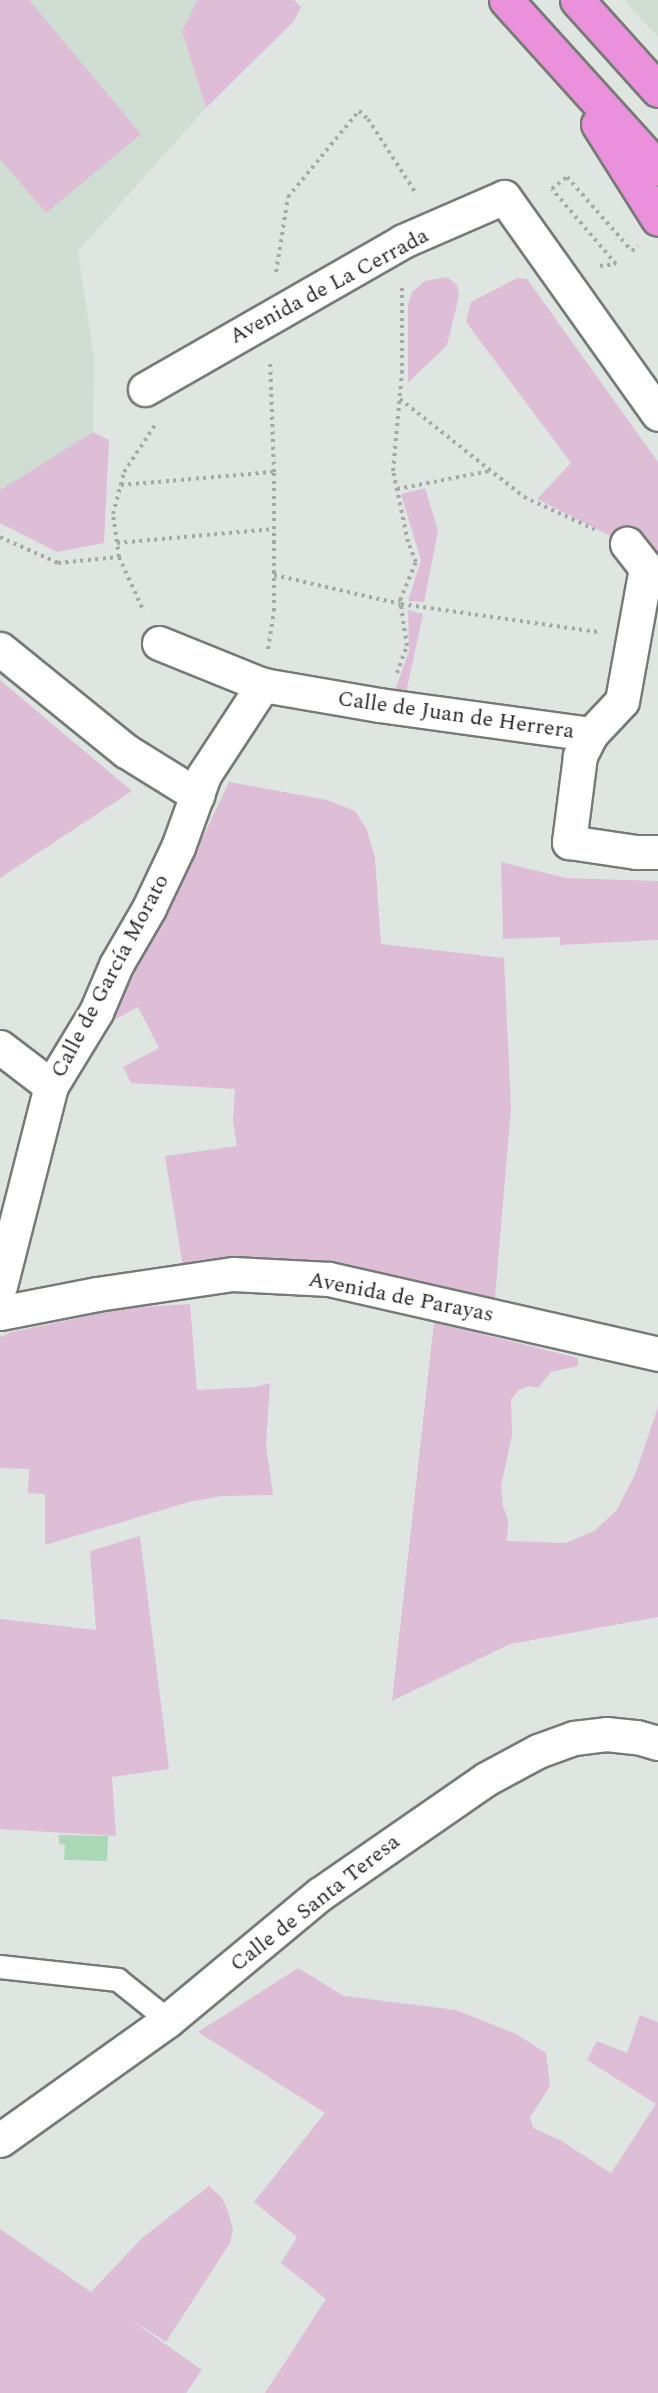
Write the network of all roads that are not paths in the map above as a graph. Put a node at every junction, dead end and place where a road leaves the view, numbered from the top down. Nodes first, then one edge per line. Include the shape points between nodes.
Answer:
1 (506, 0) edge
2 (578, 0) edge
3 (559, 58) junction
4 (658, 90) edge
5 (658, 168) edge
6 (658, 219) edge
7 (145, 389) dead end
8 (658, 414) edge
9 (627, 544) road end
10 (159, 643) road end
11 (0, 649) edge
12 (263, 685) junction
13 (591, 734) junction
14 (197, 795) junction
15 (658, 852) edge
16 (0, 1047) edge
17 (51, 1086) junction
18 (0, 1286) edge
19 (0, 1313) edge
20 (658, 1354) edge
21 (658, 1743) edge
22 (0, 1967) edge
23 (168, 2020) junction
24 (0, 2140) edge

1 - 3 highway
2 - 4 highway
3 - 5 highway
3 - 6 highway
7 - 8 street, Avenida de La Cerrada via 403,241 504,197
9 - 13 street via 646,568 622,701
10 - 12 street, Calle de Juan de Herrera
11 - 14 street via 126,751
12 - 13 street, Calle de Juan de Herrera
12 - 14 street, Calle de García Morato via 204,775
13 - 15 street, Calle de Juan de Herrera via 580,756 569,842
14 - 17 street, Calle de García Morato via 149,908 116,965 96,1012
16 - 17 street
17 - 18 street, Calle de García Morato
19 - 20 street, Avenida de Parayas via 86,1295 233,1274 318,1278
21 - 23 street, Calle de Santa Teresa via 606,1734 574,1738 538,1751 486,1779 320,1894
22 - 23 lane via 118,1980
23 - 24 street, Calle de Santa Teresa

